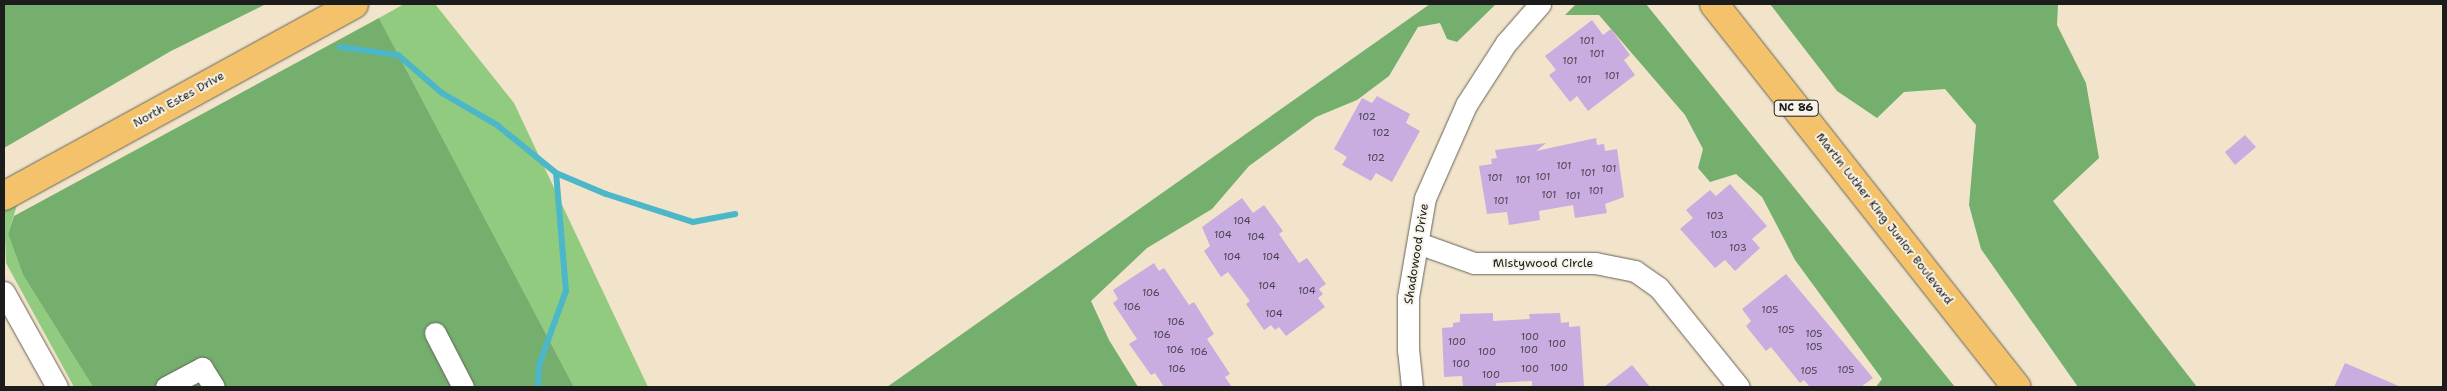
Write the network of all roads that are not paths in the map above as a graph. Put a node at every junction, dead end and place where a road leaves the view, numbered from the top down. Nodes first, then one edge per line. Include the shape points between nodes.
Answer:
1 (354, 4) edge
2 (1540, 4) edge
3 (1714, 4) edge
4 (4, 196) edge
5 (1418, 243) junction
6 (4, 292) edge
7 (435, 333) dead end
8 (57, 387) edge
9 (166, 387) edge
10 (214, 387) edge
11 (463, 387) edge
12 (1412, 387) edge
13 (1739, 387) edge
14 (2016, 387) edge

1 - 4 main road, North Estes Drive
2 - 5 street, Shadowood Drive via 1506,43 1452,132 1425,198
3 - 14 main road, Martin Luther King Junior Boulevard / NC 86
5 - 12 street, Shadowood Drive via 1408,297
5 - 13 street, Mistywood Circle via 1474,263 1596,263 1635,271 1659,288
6 - 8 street
7 - 11 street
9 - 10 street via 202,368

